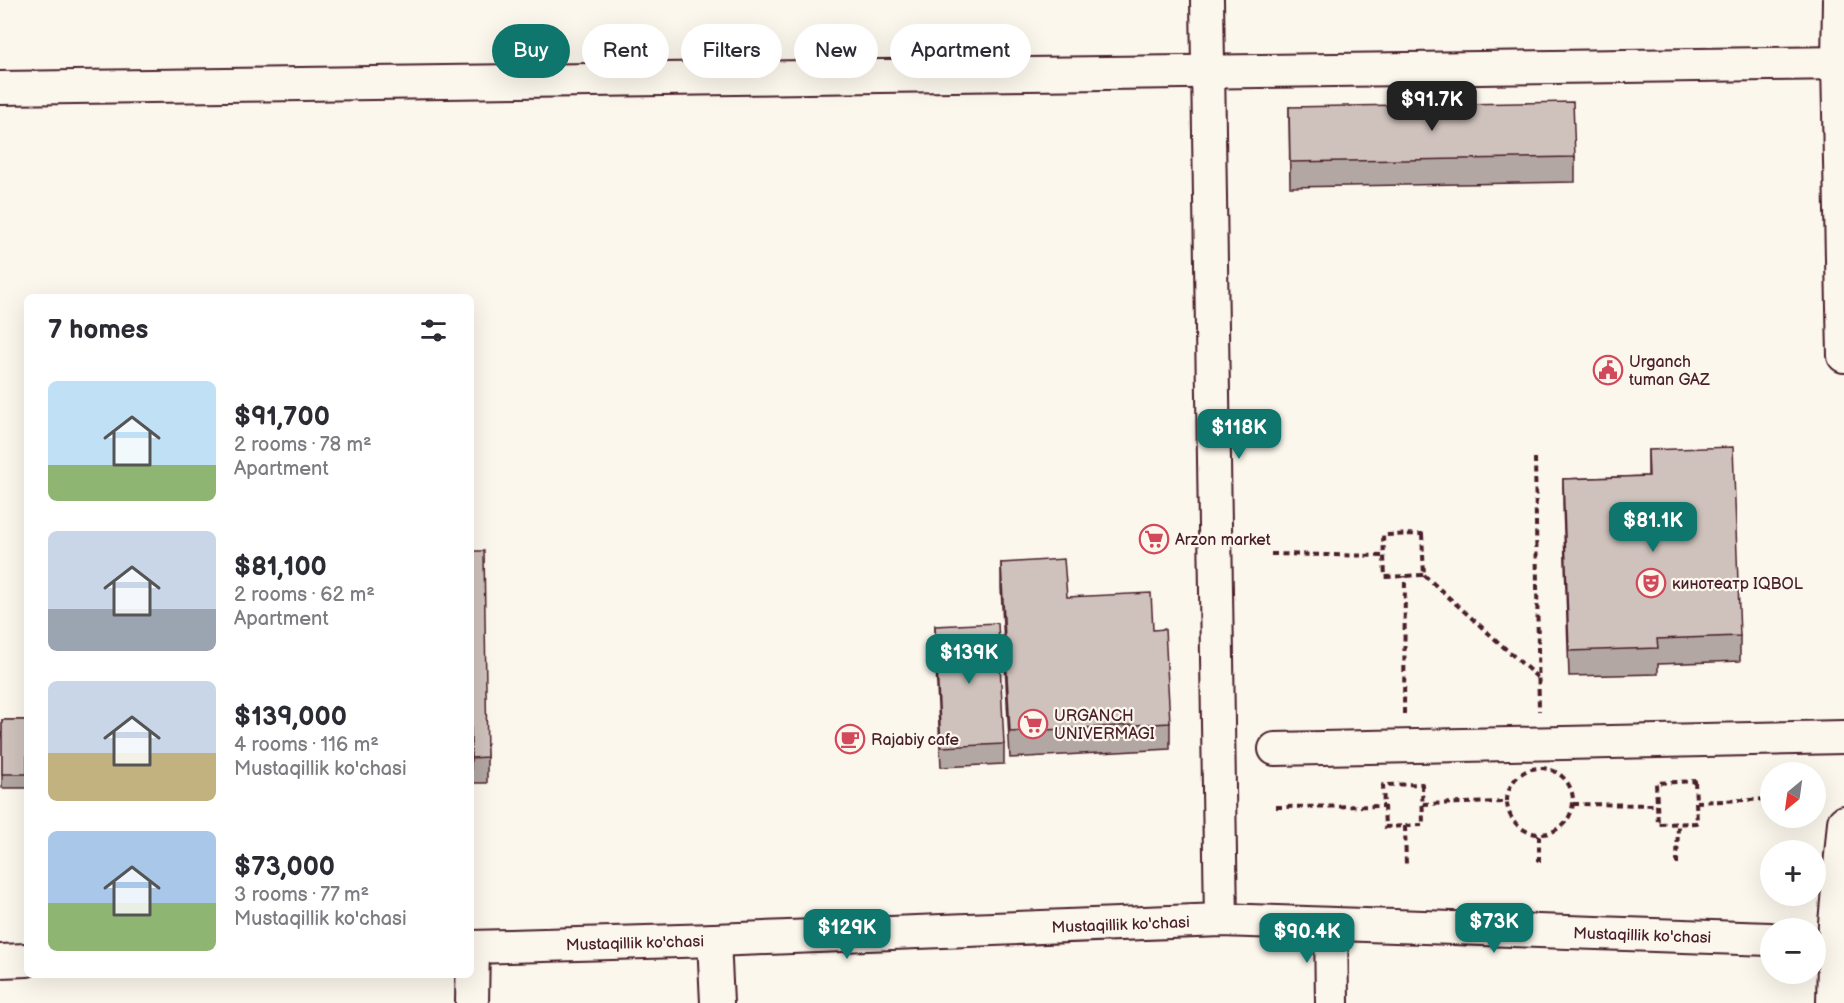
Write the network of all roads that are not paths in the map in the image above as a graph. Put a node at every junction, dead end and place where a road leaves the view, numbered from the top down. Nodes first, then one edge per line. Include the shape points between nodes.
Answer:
1 (1208, 0) edge
2 (1839, 0) edge
3 (1841, 63) edge
4 (1209, 72) junction
5 (0, 88) edge
6 (1844, 356) edge
7 (1844, 737) edge
8 (1275, 749) dead end
9 (1844, 822) edge
10 (1221, 920) junction
11 (1331, 924) junction
12 (1760, 939) edge
13 (714, 940) junction
14 (1834, 943) edge
15 (474, 947) edge
16 (24, 960) edge
17 (0, 961) edge
18 (472, 978) edge
19 (472, 1003) edge
20 (717, 1003) edge
21 (1332, 1003) edge
22 (1833, 1003) edge

1 - 4 street
2 - 3 street
3 - 4 street
3 - 6 street
4 - 5 street
4 - 10 street
7 - 8 street via 1540,756 1404,747
9 - 14 street
10 - 11 street, Mustaqillik ko'chasi
10 - 13 street, Mustaqillik ko'chasi
11 - 12 street, Mustaqillik ko'chasi
11 - 21 street
13 - 15 street, Mustaqillik ko'chasi
13 - 20 street
14 - 22 street
16 - 17 street
18 - 19 street

